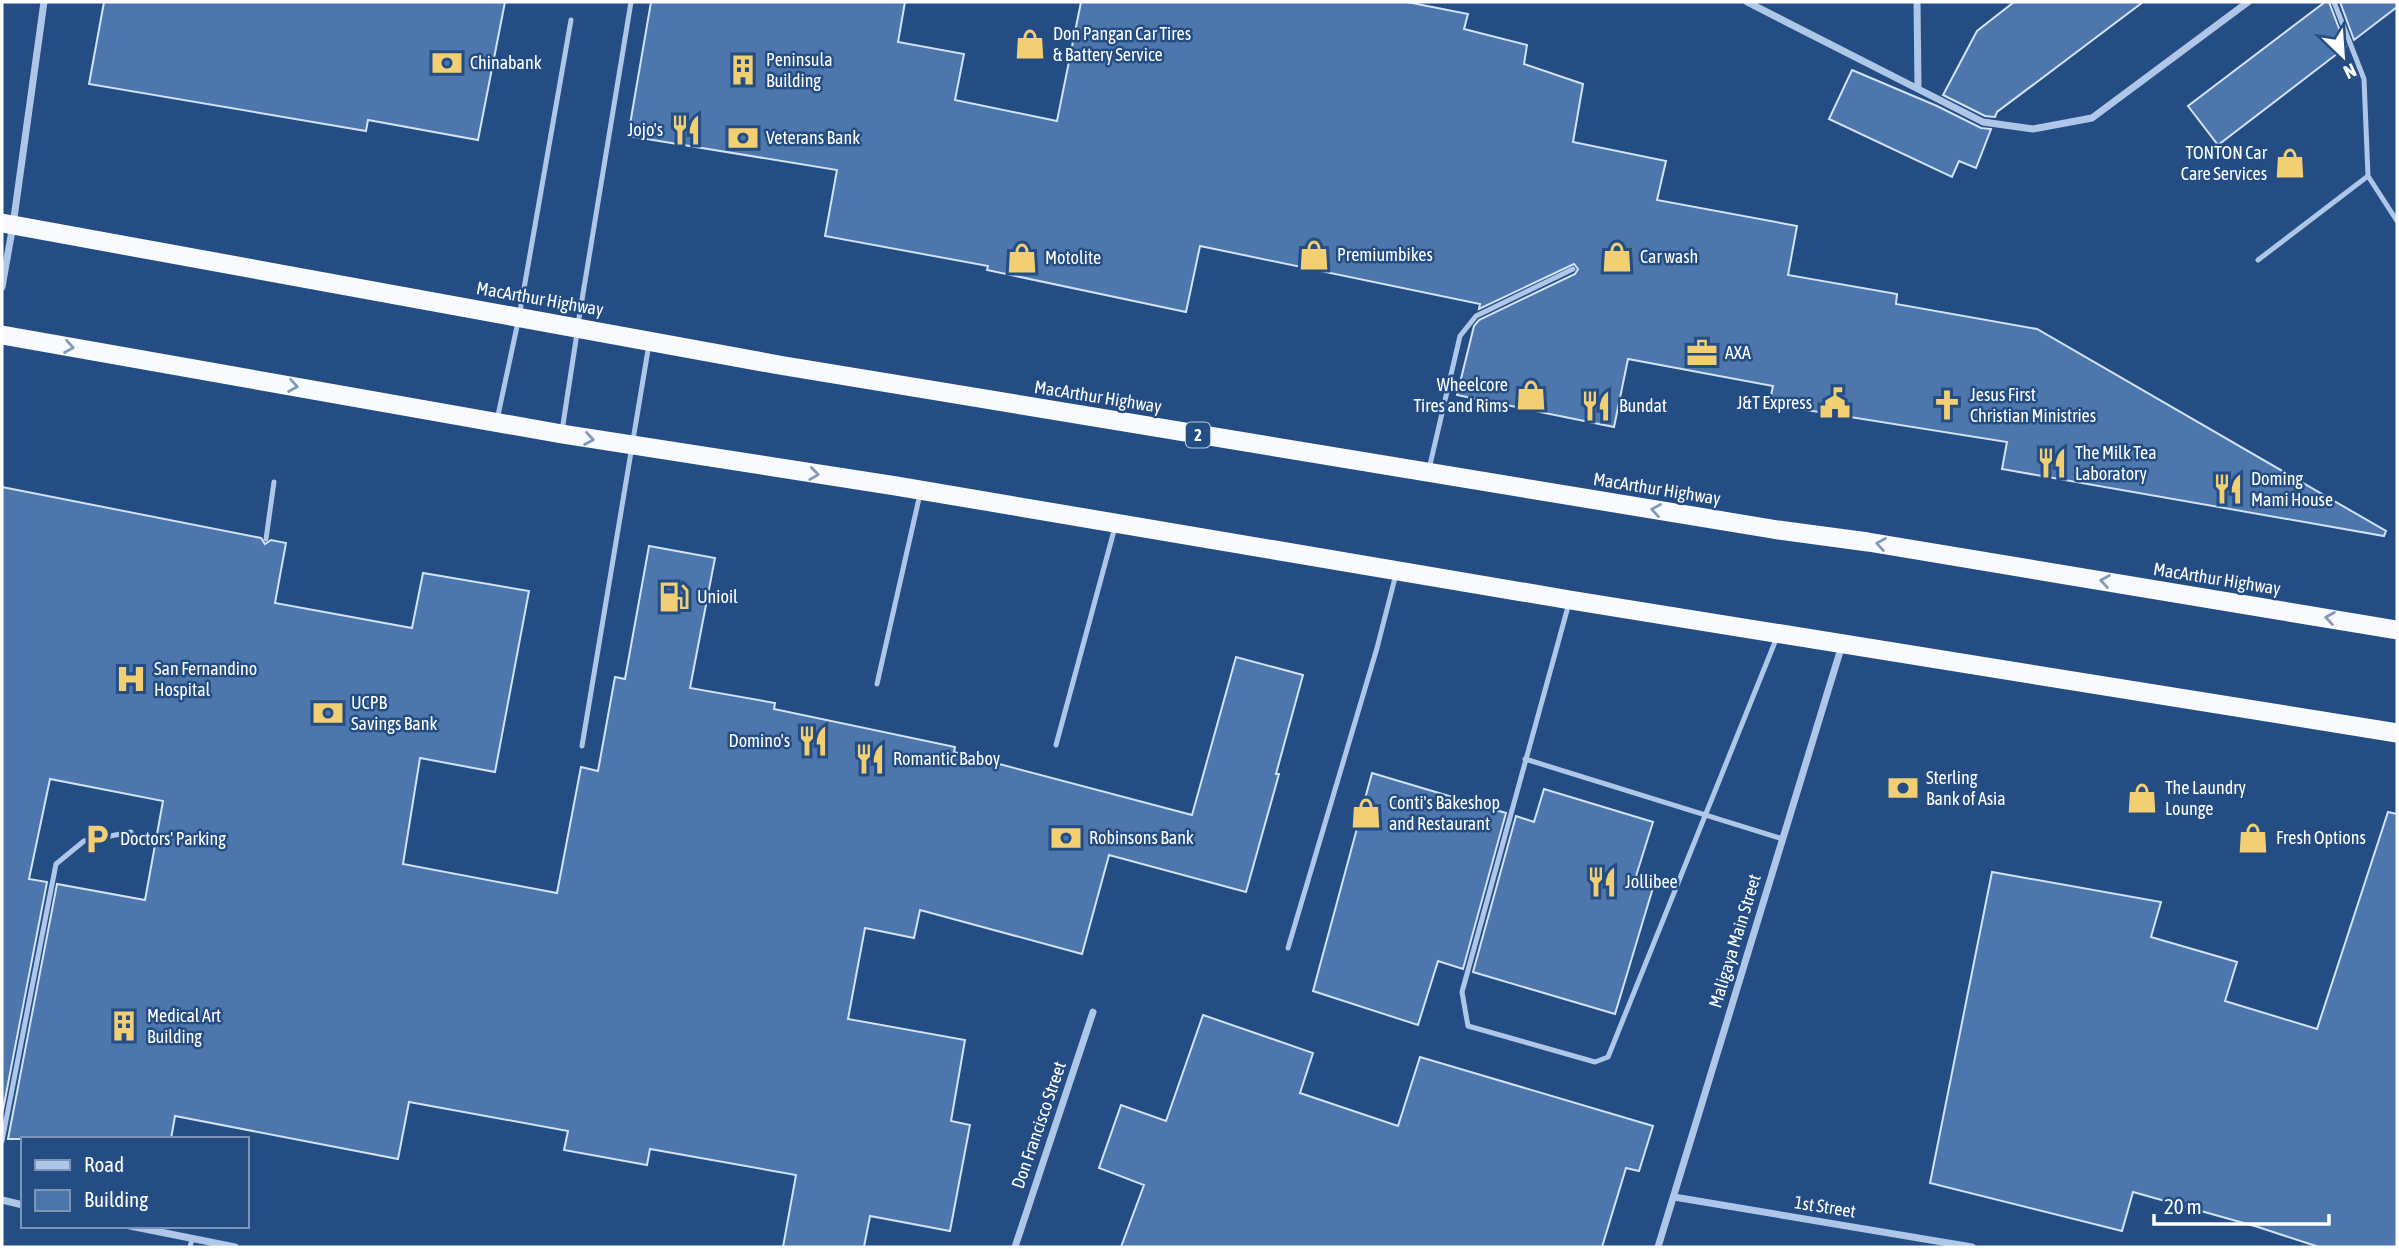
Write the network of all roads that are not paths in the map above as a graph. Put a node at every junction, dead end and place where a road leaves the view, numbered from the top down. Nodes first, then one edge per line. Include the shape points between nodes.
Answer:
1 (44, 2) edge
2 (631, 2) edge
3 (1747, 2) edge
4 (1917, 2) edge
5 (2248, 2) edge
6 (2334, 2) edge
7 (572, 20) dead end
8 (1918, 87) junction
9 (2368, 176) junction
10 (2397, 220) edge
11 (7, 224) edge
12 (2258, 260) dead end
13 (1573, 269) dead end
14 (2, 287) edge
15 (519, 317) junction
16 (578, 328) junction
17 (2, 335) edge
18 (650, 341) junction
19 (497, 423) junction
20 (562, 434) junction
21 (634, 446) junction
22 (1428, 472) junction
23 (274, 482) dead end
24 (920, 491) junction
25 (1116, 524) junction
26 (266, 539) dead end
27 (1397, 571) junction
28 (1570, 600) junction
29 (2397, 630) edge
30 (1778, 633) junction
31 (1842, 644) junction
32 (877, 684) dead end
33 (2397, 733) edge
34 (1056, 745) dead end
35 (582, 746) dead end
36 (1525, 760) junction
37 (1705, 815) junction
38 (131, 832) dead end
39 (1783, 839) junction
40 (1288, 948) dead end
41 (1093, 1012) dead end
42 (2, 1141) edge
43 (1674, 1197) junction
44 (2, 1200) edge
45 (21, 1205) edge
46 (137, 1228) edge
47 (191, 1243) edge
48 (235, 1247) edge
49 (1015, 1247) edge
50 (1658, 1247) edge
51 (1972, 1247) edge

1 - 11 street
2 - 16 lane
3 - 8 street
4 - 8 street
5 - 8 street via 2092,118 2032,129 1983,122
6 - 9 lane via 2364,79
7 - 15 lane
9 - 10 lane
9 - 12 lane
11 - 14 street
11 - 15 highway, MacArthur Highway / 2
13 - 22 lane via 1476,316 1460,336
15 - 16 highway, MacArthur Highway / 2
15 - 19 lane
16 - 18 highway, MacArthur Highway / 2
16 - 20 lane
17 -> 19 highway
18 - 21 lane
18 - 22 highway, MacArthur Highway / 2
19 - 20 highway
20 -> 21 highway
21 -> 24 highway
21 - 35 lane
29 -> 22 highway, MacArthur Highway / 2
23 - 26 lane
24 - 25 highway
24 - 32 lane
25 - 27 highway
25 - 34 lane
27 - 28 highway
27 - 40 lane
28 - 30 highway
28 - 36 lane
30 - 31 highway
30 - 37 lane
31 - 33 highway
31 - 39 street, Maligaya Main Street
36 - 37 lane
36 - 37 lane via 1462,992 1468,1026 1595,1062 1608,1057
37 - 39 lane
38 - 42 lane via 84,841 56,864
39 - 43 street, Maligaya Main Street
41 - 49 street, Don Francisco Street
43 - 50 street, Maligaya Main Street
43 - 51 street, 1st Street
44 - 45 street
46 - 47 street
47 - 48 street

